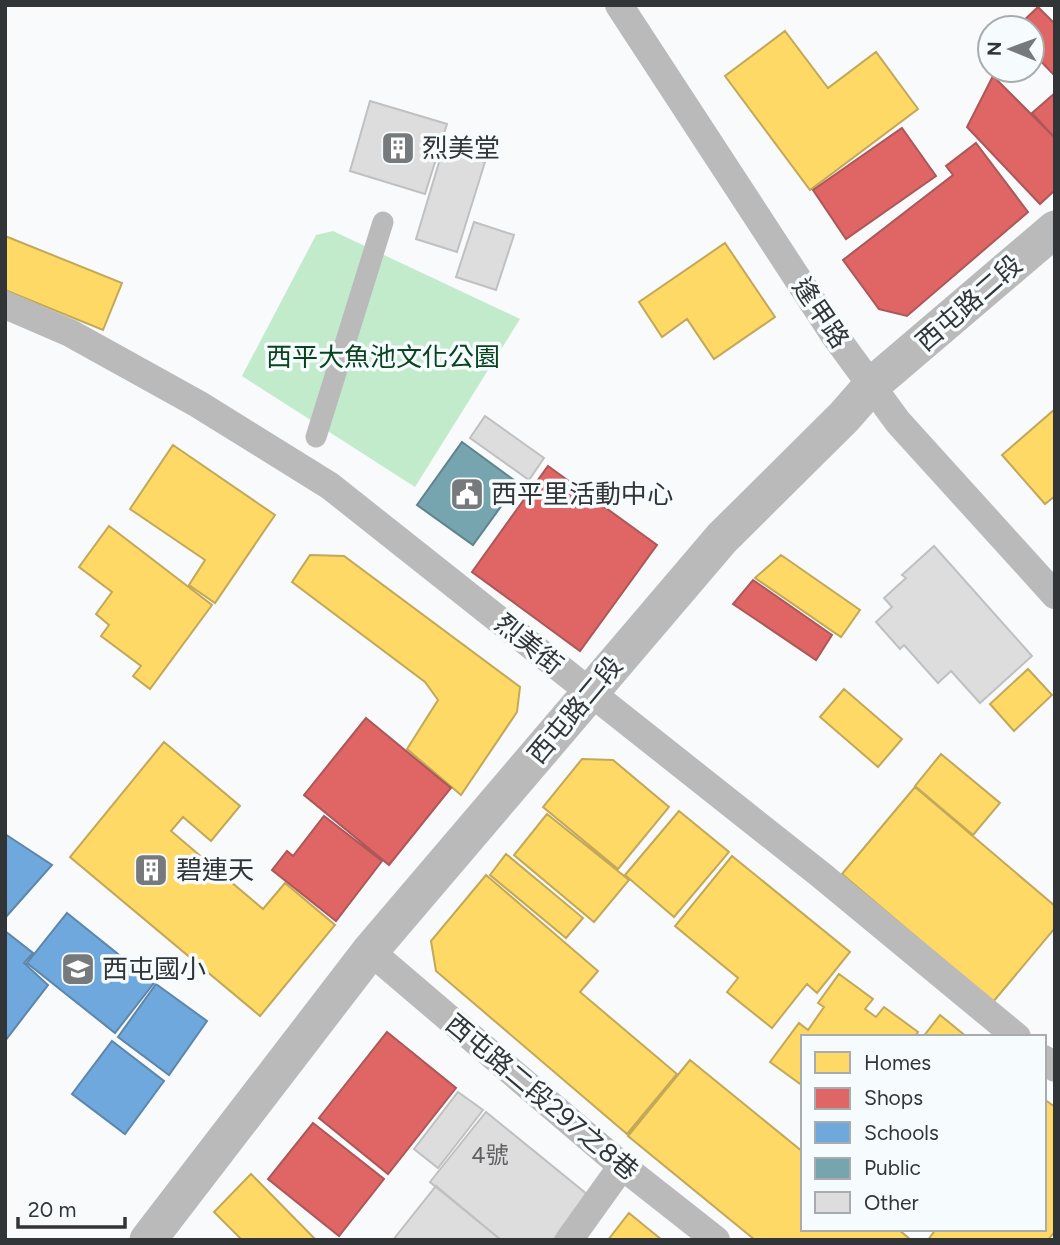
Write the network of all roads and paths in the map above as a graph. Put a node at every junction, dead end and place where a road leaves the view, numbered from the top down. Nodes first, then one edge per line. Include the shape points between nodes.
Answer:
1 (619, 5) edge
2 (383, 222) dead end
3 (1055, 229) edge
4 (5, 305) edge
5 (872, 385) junction
6 (316, 437) dead end
7 (1055, 595) edge
8 (589, 692) junction
9 (370, 951) junction
10 (1015, 1035) edge
11 (622, 1166) junction
12 (148, 1240) edge
13 (569, 1240) edge
14 (716, 1240) edge

1 - 5 street, 逢甲路
2 - 6 street
3 - 5 street, 西屯路二段
4 - 8 street, 烈美街 via 70,334 198,404 330,486
5 - 7 street, 逢甲路 via 898,422
5 - 8 street, 西屯路二段 via 722,538
8 - 9 street, 西屯路二段
8 - 10 street, 烈美街
9 - 11 street, 西屯路二段297之8巷
9 - 12 street, 西屯路二段
11 - 13 street
11 - 14 street, 西屯路二段297之8巷

